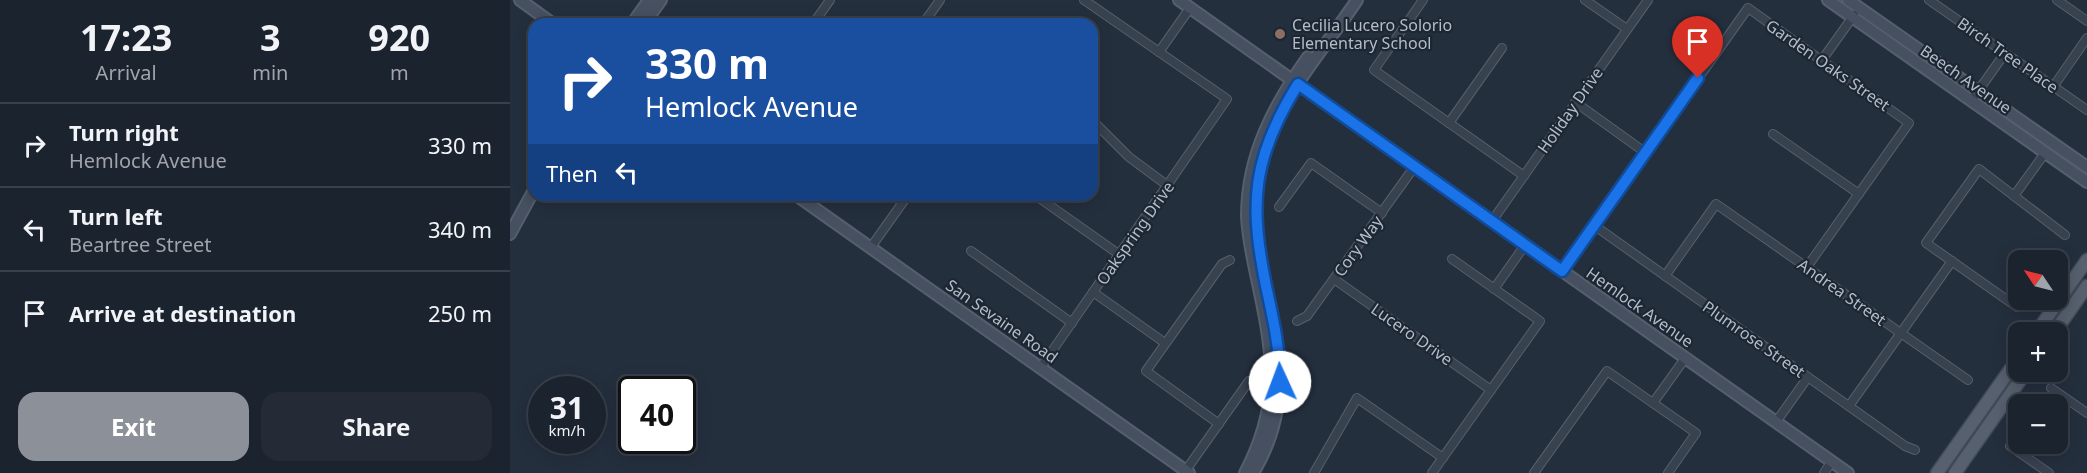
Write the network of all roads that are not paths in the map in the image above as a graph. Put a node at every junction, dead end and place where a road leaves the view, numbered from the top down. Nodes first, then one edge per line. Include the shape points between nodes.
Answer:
1 (520, 0) edge
2 (649, 0) edge
3 (661, 0) edge
4 (830, 0) edge
5 (1084, 0) edge
6 (1179, 0) edge
7 (1349, 0) edge
8 (1357, 0) edge
9 (1423, 0) edge
10 (1585, 0) edge
11 (1648, 0) edge
12 (1828, 0) edge
13 (1848, 0) edge
14 (1929, 0) edge
15 (2057, 0) edge
16 (937, 1) edge
17 (1190, 8) junction
18 (1856, 12) junction
19 (545, 18) edge
20 (636, 18) edge
21 (648, 18) edge
22 (817, 18) edge
23 (927, 18) edge
24 (2087, 21) edge
25 (1627, 29) junction
26 (2087, 38) edge
27 (1502, 48) dead end
28 (1159, 52) junction
29 (2005, 53) junction
30 (1822, 60) junction
31 (1294, 82) junction
32 (2053, 87) junction
33 (1978, 92) junction
34 (1971, 101) junction
35 (1575, 102) junction
36 (2087, 110) edge
37 (1449, 123) junction
38 (1098, 126) edge
39 (1773, 134) dead end
40 (1646, 153) junction
41 (2045, 153) junction
42 (1415, 166) junction
43 (2087, 167) edge
44 (1524, 176) junction
45 (2087, 182) edge
46 (1168, 186) junction
47 (1859, 194) junction
48 (2014, 196) junction
49 (528, 201) edge
50 (805, 201) edge
51 (904, 201) edge
52 (1044, 201) edge
53 (1279, 207) dead end
54 (1382, 213) junction
55 (1492, 221) junction
56 (1594, 226) junction
57 (510, 234) edge
58 (2065, 235) dead end
59 (1525, 245) junction
60 (871, 247) junction
61 (971, 251) dead end
62 (1120, 255) junction
63 (1230, 260) dead end
64 (1452, 260) dead end
65 (2087, 260) edge
66 (1952, 261) junction
67 (1807, 267) junction
68 (1562, 271) junction
69 (1665, 276) junction
70 (1334, 279) junction
71 (2087, 286) edge
72 (1494, 289) junction
73 (1094, 292) junction
74 (2008, 301) edge
75 (1297, 321) dead end
76 (2044, 322) edge
77 (2062, 322) edge
78 (1072, 323) junction
79 (1901, 333) junction
80 (1165, 343) junction
81 (1686, 357) junction
82 (1041, 366) junction
83 (2008, 373) edge
84 (1808, 377) junction
85 (1968, 380) dead end
86 (1249, 381) dead end
87 (2019, 382) edge
88 (2050, 388) dead end
89 (1491, 390) junction
90 (1653, 403) junction
91 (1849, 406) junction
92 (2087, 413) edge
93 (1776, 422) junction
94 (1219, 424) junction
95 (1915, 450) dead end
96 (2022, 454) edge
97 (1443, 458) junction
98 (1832, 461) junction
99 (1187, 472) edge
100 (1245, 473) edge
101 (1253, 473) edge
102 (1314, 473) edge
103 (1432, 473) edge
104 (1534, 473) edge
105 (1668, 473) edge
106 (1824, 473) edge
107 (1848, 473) edge
108 (1937, 473) edge
109 (1955, 473) edge
110 (2049, 473) edge

1 - 19 street
2 - 20 street
3 - 21 street
4 - 22 street
5 - 28 street
6 - 17 street, Hemlock Avenue
7 - 31 street
8 - 31 street
9 - 37 street via 1374,70
10 - 25 street
11 - 25 street, Holiday Drive
12 - 18 street, Beech Avenue
13 - 18 street, Beech Avenue
14 - 29 street, Birch Tree Place
15 - 24 street
16 - 23 street
17 - 28 street
17 - 31 street, Hemlock Avenue
18 - 30 street
18 - 33 street, Beech Avenue
18 - 34 street, Beech Avenue
25 - 35 street, Holiday Drive
26 - 32 street
27 - 37 street
28 - 46 street, Oakspring Drive via 1227,99
29 - 32 street, Birch Tree Place
29 - 33 street
30 - 40 street, Garden Oaks Street via 1748,8
30 - 47 street, Garden Oaks Street via 1909,123
31 - 42 street, Hemlock Avenue
31 - 100 street via 1261,138 1251,171 1248,232 1273,368 1266,422
31 - 101 street via 1265,148 1255,203 1280,370 1271,435
32 - 36 street, Birch Tree Place
33 - 34 street
33 - 43 street, Beech Avenue
34 - 41 street, Beech Avenue
35 - 40 street
35 - 44 street, Holiday Drive
37 - 44 street
38 - 46 street via 1129,157
39 - 47 street
40 - 56 street
41 - 45 street, Beech Avenue
41 - 48 street
42 - 54 street, Cory Way
42 - 55 street, Hemlock Avenue
44 - 55 street, Holiday Drive
46 - 62 street, Oakspring Drive
47 - 67 street
48 - 58 street
48 - 66 street via 1979,169 1926,243
49 - 57 street
50 - 60 street, San Sevaine Road
51 - 60 street
52 - 62 street
53 - 54 street via 1311,163
54 - 70 street, Cory Way
55 - 59 street, Hemlock Avenue
56 - 68 street
56 - 69 street, Plumrose Street
59 - 68 street, Hemlock Avenue
59 - 72 street
60 - 82 street, San Sevaine Road
61 - 78 street
62 - 73 street, Oakspring Drive
63 - 80 street via 1222,264
64 - 72 street
65 - 76 main road
66 - 74 street
66 - 79 street
67 - 69 street, Andrea Street via 1716,204
67 - 79 street, Andrea Street
68 - 81 street, Hemlock Avenue
69 - 84 street, Plumrose Street
70 - 75 street, Cory Way via 1307,316
70 - 89 street, Lucero Drive
71 - 77 main road
72 - 89 street via 1540,321
73 - 78 street, Oakspring Drive
73 - 80 street
78 - 82 street, Oakspring Drive
79 - 85 street, Andrea Street
79 - 91 street
80 - 94 street via 1146,371
81 - 90 street
81 - 93 street, Hemlock Avenue
82 - 99 street, San Sevaine Road
83 - 108 main road
84 - 91 street, Plumrose Street
84 - 93 street
86 - 94 street
87 - 109 main road
88 - 92 street
89 - 97 street
90 - 104 street via 1607,371
90 - 105 street via 1696,433
91 - 95 street, Plumrose Street
93 - 98 street, Hemlock Avenue
94 - 99 street
96 - 110 street
97 - 102 street via 1358,398
97 - 103 street
98 - 106 street
98 - 107 street, Hemlock Avenue

